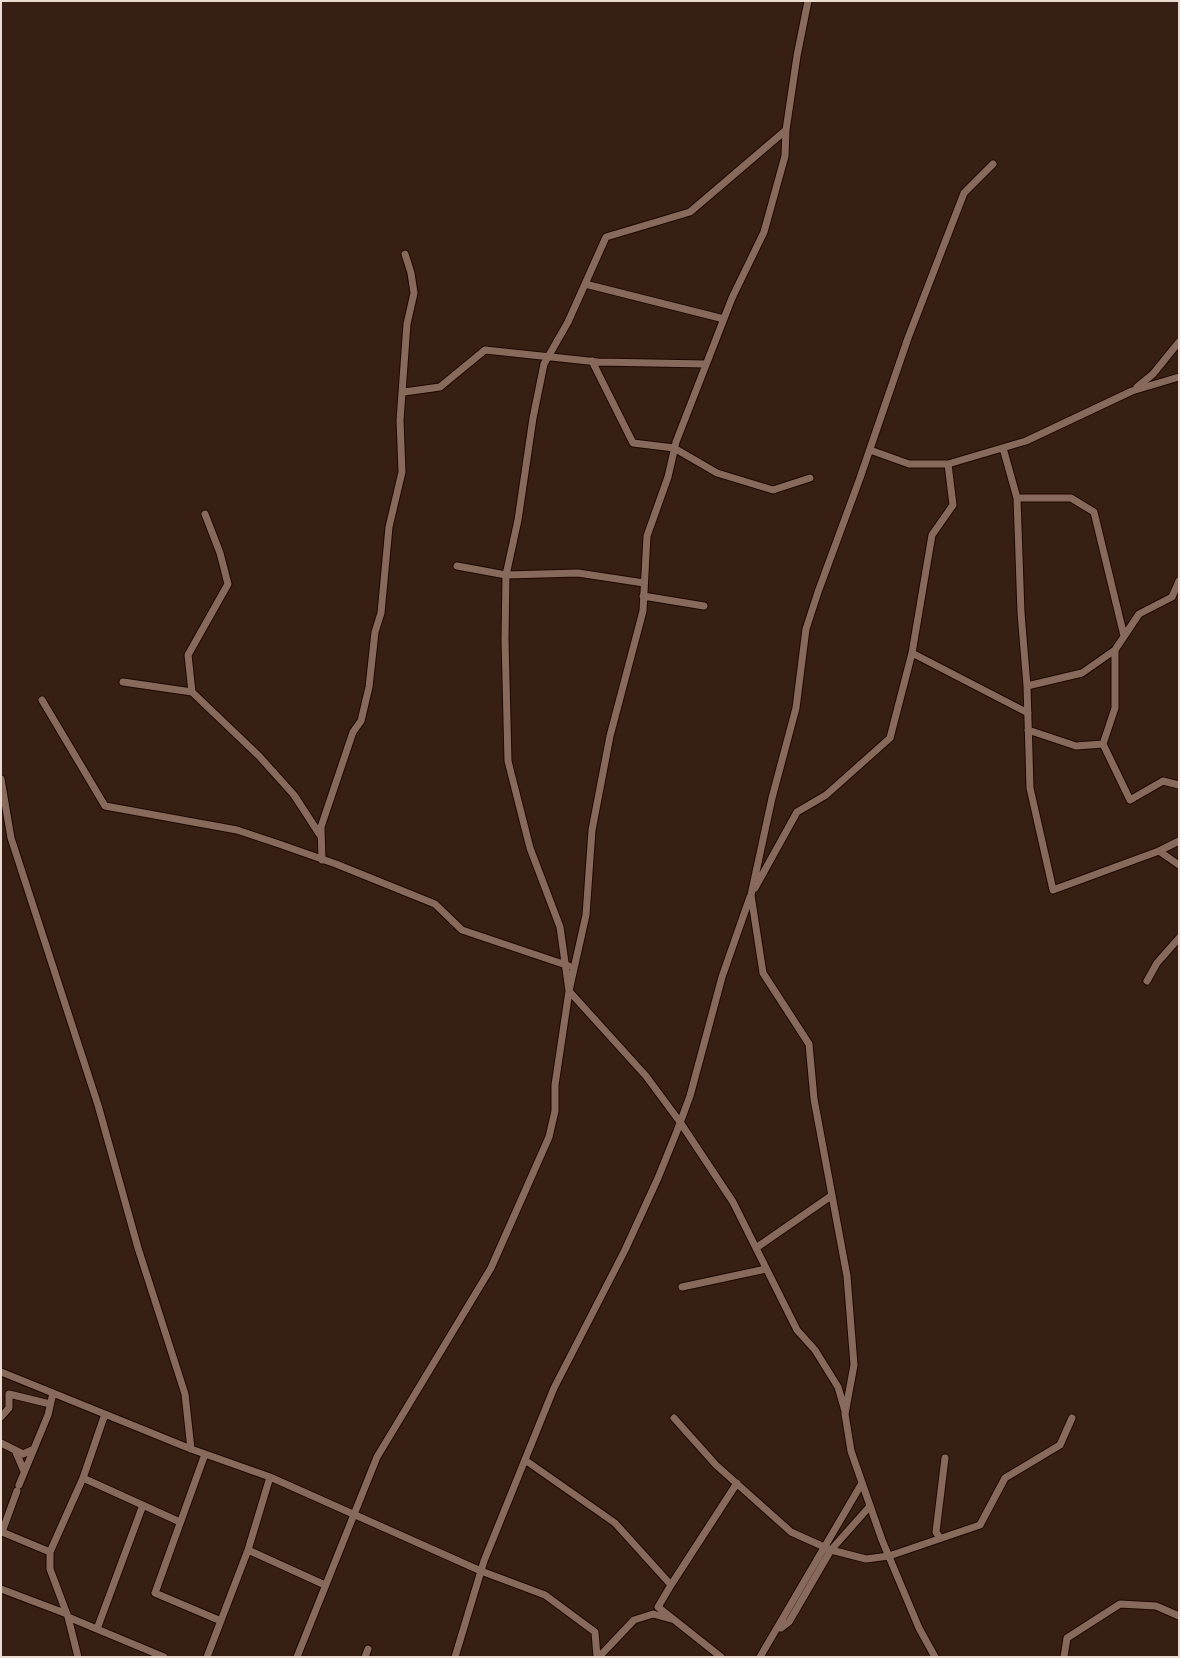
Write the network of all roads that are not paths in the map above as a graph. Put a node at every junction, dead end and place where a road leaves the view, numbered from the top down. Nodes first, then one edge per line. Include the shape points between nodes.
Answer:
1 (808, 1) edge
2 (786, 130) junction
3 (993, 164) dead end
4 (405, 254) dead end
5 (585, 284) junction
6 (724, 319) junction
7 (1179, 342) edge
8 (548, 358) junction
9 (592, 361) junction
10 (706, 364) junction
11 (1179, 377) edge
12 (1132, 391) junction
13 (404, 392) junction
14 (674, 448) junction
15 (1003, 448) junction
16 (870, 450) junction
17 (948, 464) junction
18 (810, 478) dead end
19 (1017, 498) junction
20 (205, 514) dead end
21 (458, 566) dead end
22 (506, 576) junction
23 (1179, 581) edge
24 (644, 583) junction
25 (643, 596) junction
26 (704, 606) dead end
27 (1124, 636) junction
28 (1115, 650) junction
29 (912, 653) junction
30 (123, 682) dead end
31 (1027, 686) junction
32 (192, 692) junction
33 (42, 700) dead end
34 (1028, 713) junction
35 (1028, 730) junction
36 (1103, 744) junction
37 (1, 779) edge
38 (1179, 785) edge
39 (320, 836) junction
40 (1179, 841) edge
41 (1159, 851) junction
42 (322, 860) junction
43 (1179, 865) edge
44 (751, 895) junction
45 (1179, 938) edge
46 (565, 964) junction
47 (574, 967) junction
48 (1147, 981) dead end
49 (569, 991) junction
50 (680, 1122) junction
51 (831, 1196) junction
52 (756, 1248) junction
53 (766, 1268) junction
54 (682, 1287) dead end
55 (1, 1372) edge
56 (53, 1393) junction
57 (50, 1404) junction
58 (104, 1414) junction
59 (845, 1414) junction
60 (1, 1417) edge
61 (674, 1418) dead end
62 (1072, 1418) dead end
63 (1, 1443) edge
64 (34, 1449) junction
65 (191, 1449) junction
66 (15, 1450) junction
67 (205, 1454) junction
68 (945, 1458) dead end
69 (525, 1460) junction
70 (24, 1472) junction
71 (270, 1477) junction
72 (83, 1478) junction
73 (737, 1483) junction
74 (862, 1483) junction
75 (143, 1505) junction
76 (870, 1506) junction
77 (353, 1516) junction
78 (180, 1522) junction
79 (940, 1538) junction
80 (828, 1548) junction
81 (248, 1550) junction
82 (50, 1552) junction
83 (889, 1556) junction
84 (481, 1571) junction
85 (325, 1585) junction
86 (671, 1585) junction
87 (1, 1589) edge
88 (68, 1615) junction
89 (1179, 1616) edge
90 (674, 1620) junction
91 (221, 1622) junction
92 (97, 1629) junction
93 (368, 1649) dead end
94 (78, 1657) edge
95 (164, 1657) edge
96 (207, 1657) edge
97 (297, 1657) edge
98 (365, 1657) edge
99 (455, 1657) edge
100 (598, 1657) edge
101 (721, 1657) edge
102 (760, 1657) edge
103 (935, 1657) edge
104 (1064, 1657) edge

1 - 2 street
2 - 5 street via 690,212 606,237
2 - 6 street via 785,156 764,232
3 - 16 street via 964,193
4 - 13 street via 414,292 406,332
5 - 6 street
5 - 8 street
6 - 10 street
7 - 12 street via 1153,374
8 - 9 street
8 - 13 street via 485,350 440,387
8 - 22 street via 533,418
9 - 10 street
9 - 14 street via 633,443
10 - 14 street
11 - 12 street
12 - 15 street via 1026,441
13 - 39 street via 400,420 402,472 389,527 381,614 375,632 369,687 362,721 353,732
14 - 18 street via 717,472 773,490
14 - 24 street via 647,536
15 - 17 street
15 - 19 street
16 - 17 street via 909,464
16 - 44 street via 806,628 796,708
17 - 29 street via 953,505 932,535
19 - 27 street via 1071,498 1094,512
19 - 31 street
20 - 32 street via 228,584 188,656
21 - 22 street
22 - 24 street via 578,573
22 - 46 street via 508,761 530,848 560,926
23 - 27 street via 1172,598 1139,614
24 - 25 street
25 - 26 street
25 - 47 street via 592,830 586,915
27 - 28 street
28 - 31 street via 1082,673
28 - 36 street via 1115,708
29 - 34 street
29 - 44 street via 890,738 826,795 797,812
30 - 32 street
31 - 34 street
32 - 39 street via 259,756 294,795
33 - 42 street via 105,806 237,830
34 - 35 street
35 - 36 street via 1076,746
35 - 41 street via 1030,788 1053,890
36 - 38 street via 1130,800 1163,781
37 - 65 street via 13,846 98,1105 138,1248 185,1394
39 - 42 street
40 - 41 street
41 - 43 street
42 - 46 street via 434,904 462,930
44 - 50 street via 722,976
44 - 51 street via 763,973 808,1044
45 - 48 street via 1157,963
46 - 47 street
46 - 49 street
47 - 49 street
49 - 50 street via 646,1076
49 - 77 street via 549,1137 491,1268 377,1456
50 - 52 street via 733,1202
50 - 69 street via 625,1250 554,1388
51 - 52 street
51 - 59 street via 847,1276 854,1353
52 - 53 street
53 - 54 street
53 - 59 street via 797,1330 815,1350 838,1387
55 - 56 street
56 - 57 street
56 - 58 street
57 - 60 street via 9,1394 10,1408
57 - 64 street
58 - 65 street
58 - 72 street
59 - 74 street via 851,1451
61 - 73 street via 716,1465
62 - 79 street via 1060,1445 1005,1478 980,1525
63 - 66 street
64 - 66 street via 23,1454
64 - 70 street
65 - 67 street
66 - 70 street
67 - 71 street
67 - 78 street
68 - 79 street via 936,1532
69 - 84 street
69 - 86 street via 615,1522
70 - 82 street via 2,1532
71 - 77 street
71 - 81 street
72 - 75 street
72 - 82 street
73 - 80 street via 791,1532
73 - 86 street
74 - 76 street
74 - 80 street
75 - 78 street
75 - 92 street
76 - 80 street
76 - 83 street
77 - 84 street
77 - 85 street
78 - 91 street via 155,1593
79 - 83 street
80 - 83 street via 866,1559
80 - 102 street
81 - 85 street
81 - 91 street
82 - 88 street via 50,1569
83 - 103 street via 919,1628
84 - 99 street
84 - 100 street via 545,1595 595,1632
85 - 97 street
86 - 90 street via 658,1607
87 - 88 street
88 - 92 street
88 - 94 street
89 - 104 street via 1156,1606 1120,1604 1067,1638
90 - 100 street via 653,1614 634,1620
90 - 101 street
91 - 96 street
92 - 95 street
93 - 98 street

